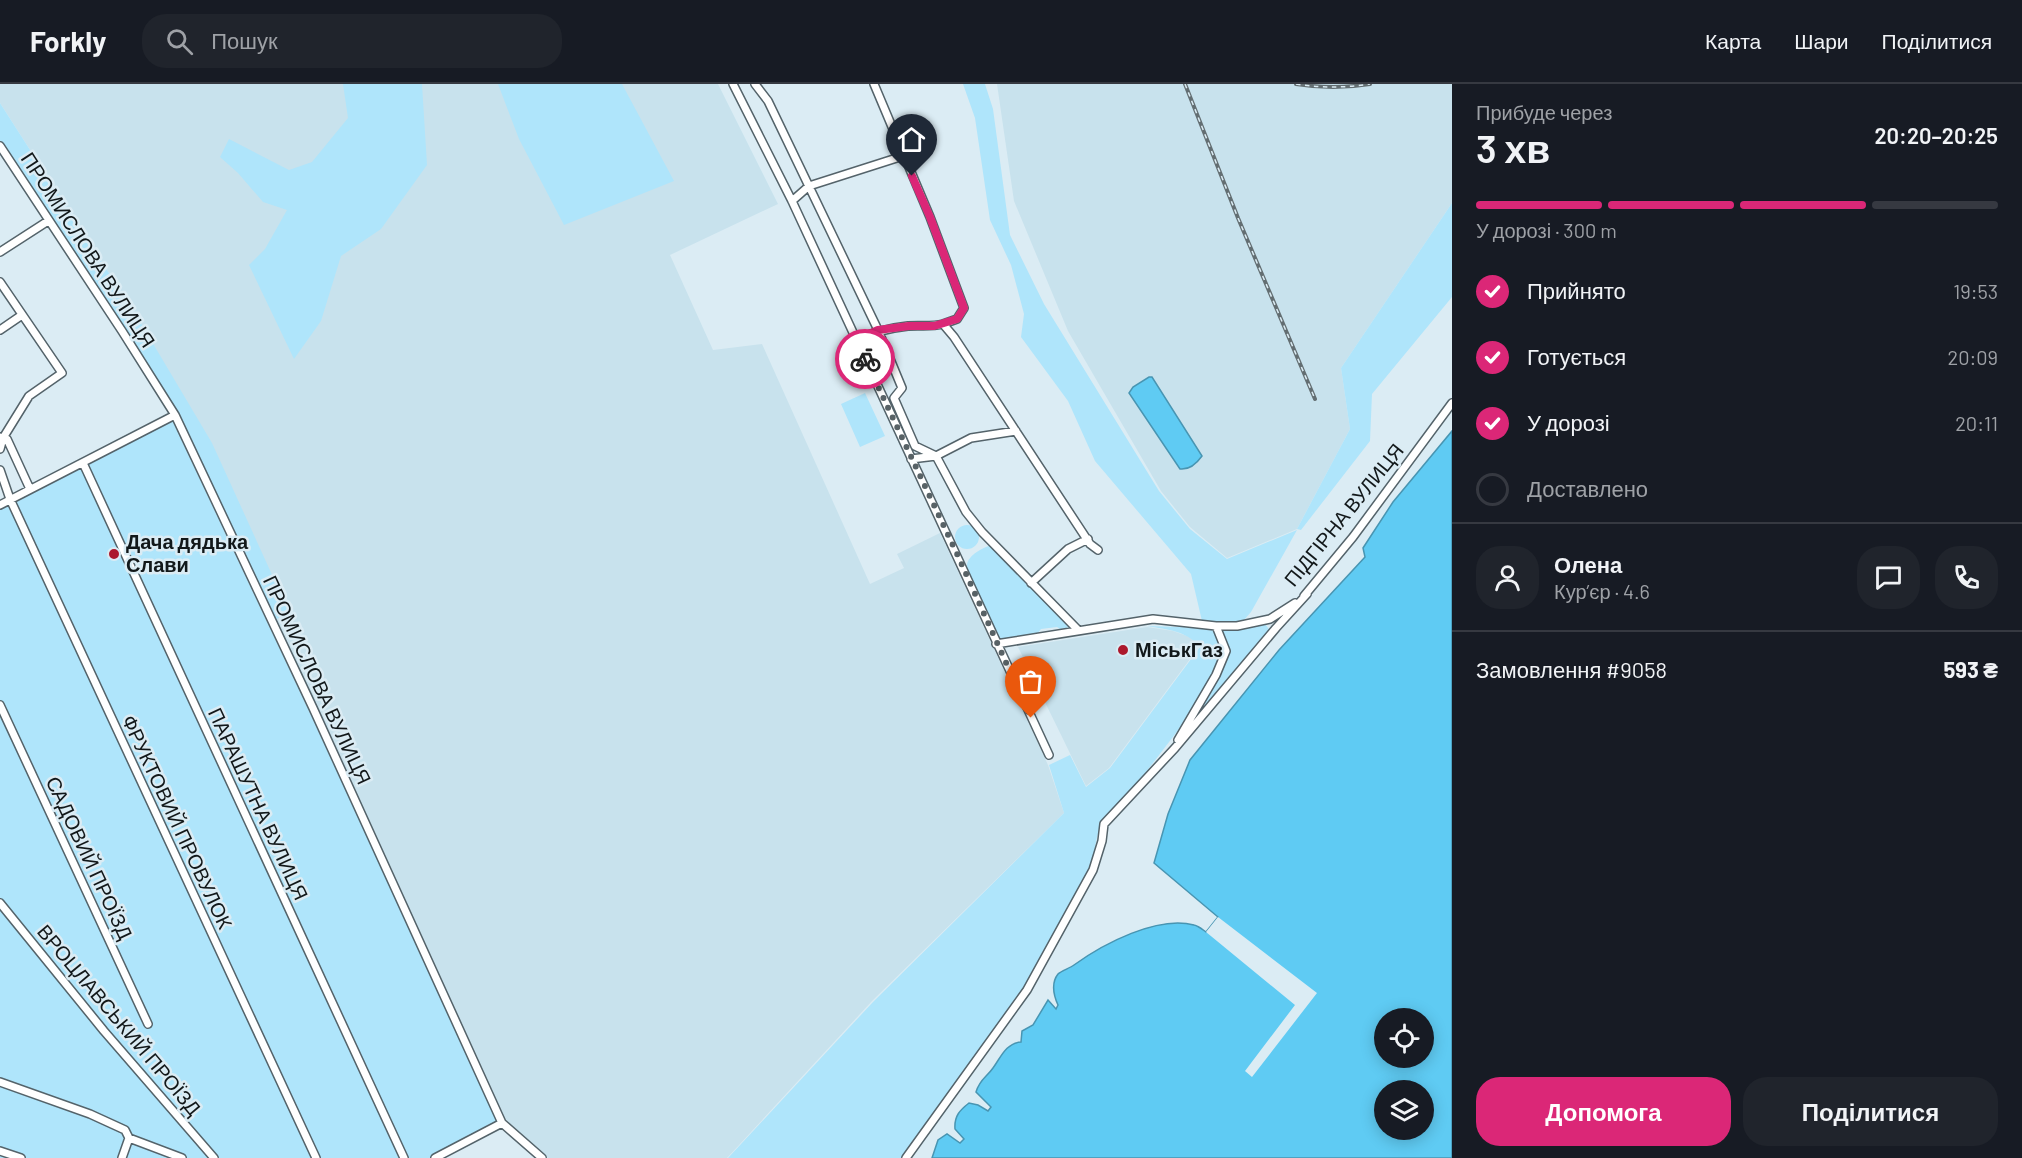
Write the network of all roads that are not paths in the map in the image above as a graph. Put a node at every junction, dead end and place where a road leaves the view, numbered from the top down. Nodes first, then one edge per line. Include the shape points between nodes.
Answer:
1 (734, 84) edge
2 (755, 84) edge
3 (874, 84) edge
4 (0, 146) edge
5 (903, 156) junction
6 (809, 186) junction
7 (792, 201) junction
8 (48, 221) junction
9 (0, 252) edge
10 (0, 282) edge
11 (22, 315) junction
12 (943, 324) junction
13 (0, 330) edge
14 (878, 330) junction
15 (856, 340) junction
16 (1452, 403) edge
17 (175, 415) junction
18 (1016, 431) junction
19 (2, 437) edge
20 (0, 449) edge
21 (936, 456) junction
22 (911, 459) junction
23 (83, 463) junction
24 (0, 470) edge
25 (30, 489) junction
26 (10, 499) junction
27 (0, 504) edge
28 (1088, 539) junction
29 (1098, 550) dead end
30 (1031, 583) junction
31 (1307, 594) junction
32 (1216, 626) junction
33 (1078, 630) junction
34 (996, 644) junction
35 (0, 705) edge
36 (1175, 748) junction
37 (1049, 755) dead end
38 (0, 903) edge
39 (148, 1024) dead end
40 (0, 1082) edge
41 (502, 1123) junction
42 (129, 1138) junction
43 (0, 1150) edge
44 (445, 1156) edge
45 (21, 1158) edge
46 (122, 1158) edge
47 (182, 1158) edge
48 (214, 1158) edge
49 (316, 1158) edge
50 (404, 1158) edge
51 (435, 1158) edge
52 (542, 1158) edge
53 (906, 1158) edge

1 - 7 street
2 - 6 street via 768,101
3 - 5 street
4 - 8 street, ПРОМИСЛОВА ВУЛИЦЯ
5 - 6 street
5 - 12 street via 964,308 957,319
6 - 7 street
6 - 14 street
7 - 15 street
8 - 9 street
8 - 17 street, ПРОМИСЛОВА ВУЛИЦЯ
10 - 11 street
11 - 13 street
11 - 19 street via 62,373 29,396
12 - 14 street
12 - 18 street
14 - 15 street
14 - 21 street via 902,388 894,398 915,446
15 - 22 street
16 - 31 street, ПІДГІРНА ВУЛИЦЯ
17 - 23 street
17 - 41 street, ПРОМИСЛОВА ВУЛИЦЯ
18 - 21 street via 971,438
18 - 28 street
19 - 20 street
19 - 25 street via 7,439
21 - 22 street
21 - 30 street via 966,512
22 - 34 street
23 - 25 street
23 - 50 street, ПАРАШУТНА ВУЛИЦЯ
24 - 26 street, ФРУКТОВИЙ ПРОВУЛОК
25 - 26 street
26 - 27 street
26 - 49 street, ФРУКТОВИЙ ПРОВУЛОК
28 - 29 street
28 - 30 street via 1068,549
30 - 33 street
31 - 32 street, ПІДГІРНА ВУЛИЦЯ via 1270,619
31 - 36 street
32 - 33 street, ПІДГІРНА ВУЛИЦЯ via 1153,619
32 - 36 street via 1226,651
33 - 34 street, ПІДГІРНА ВУЛИЦЯ
34 - 37 street
35 - 39 street, САДОВИЙ ПРОЇЗД
36 - 53 street via 1104,824 1093,870 1027,990
38 - 48 street, ВРОЦЛАВСЬКИЙ ПРОЇЗД
40 - 42 street via 90,1114 125,1130
41 - 44 street
41 - 52 street
42 - 46 street
42 - 47 street
43 - 45 street
44 - 51 street

